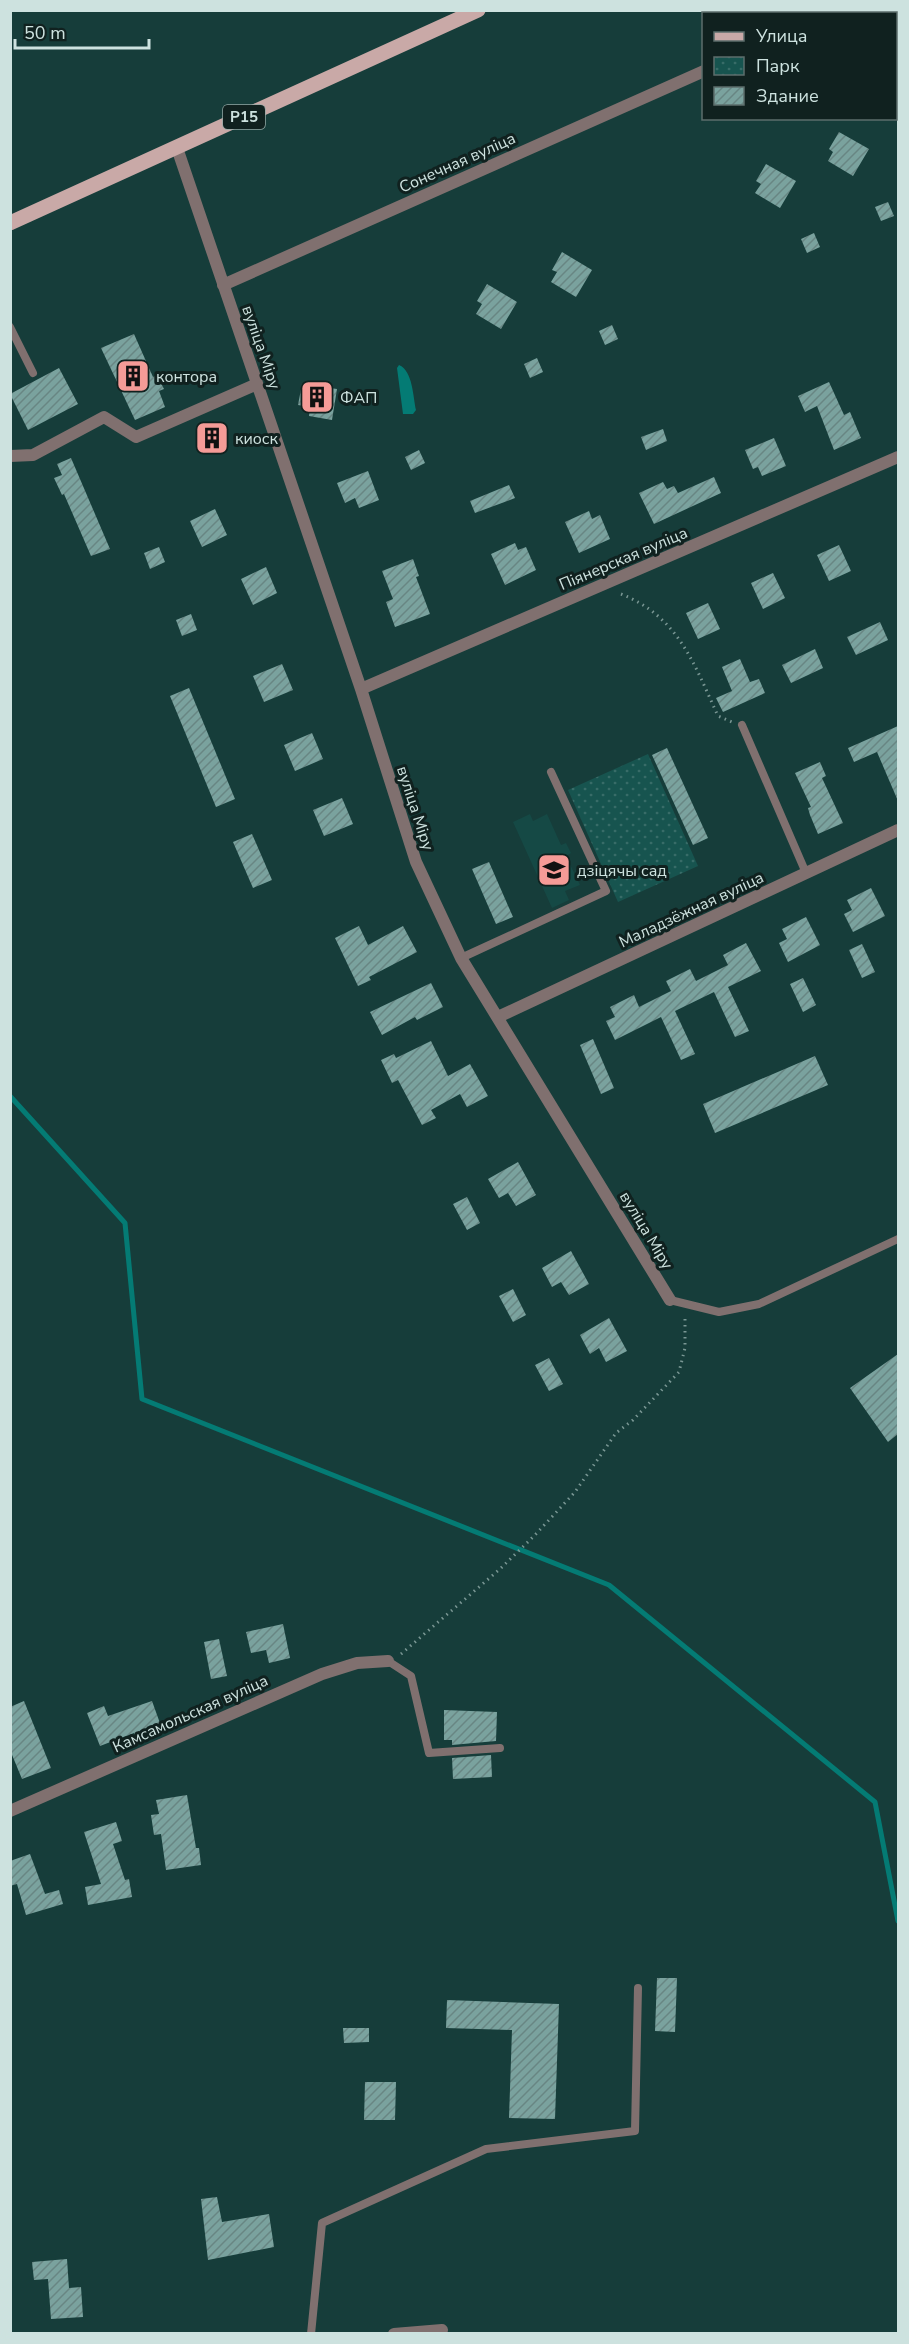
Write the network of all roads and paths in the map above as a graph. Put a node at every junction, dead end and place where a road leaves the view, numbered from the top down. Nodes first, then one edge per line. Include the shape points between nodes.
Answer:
1 (478, 10) edge
2 (702, 72) edge
3 (177, 148) junction
4 (10, 223) edge
5 (223, 285) junction
6 (10, 327) edge
7 (33, 373) dead end
8 (257, 384) junction
9 (10, 456) edge
10 (898, 457) edge
11 (600, 586) junction
12 (361, 689) junction
13 (742, 725) joint
14 (551, 772) dead end
15 (898, 830) edge
16 (806, 873) junction
17 (461, 958) junction
18 (498, 1017) junction
19 (898, 1239) edge
20 (670, 1300) joint
21 (685, 1304) junction
22 (388, 1661) junction
23 (500, 1748) dead end
24 (10, 1811) edge
25 (638, 1988) dead end
26 (442, 2330) dead end
27 (311, 2334) edge
28 (394, 2334) edge

1 - 3 main road, Р15
2 - 5 street, Сонечная вуліца
3 - 4 main road, Р15
3 - 5 street, вуліца Міру
5 - 8 street, вуліца Міру
6 - 7 lane
8 - 9 street via 136,437 104,417 33,455
8 - 12 street, вуліца Міру
10 - 11 street, Піянерская вуліца
11 - 12 street, Піянерская вуліца
11 - 13 path via 642,605 676,633 689,652 718,716
12 - 17 street, вуліца Міру via 416,862
13 - 16 lane
14 - 17 lane via 606,891
15 - 16 street, Маладзёжная вуліца
16 - 18 street, Маладзёжная вуліца
17 - 18 street, вуліца Міру
18 - 20 street, вуліца Міру
19 - 21 lane via 759,1304 719,1312
20 - 21 lane
21 - 22 path via 685,1348 678,1372 616,1433 575,1492 511,1558 406,1652
22 - 23 lane via 411,1676 429,1753
22 - 24 street, Камсамольская вуліца via 357,1663 322,1674
25 - 27 lane via 635,2130 486,2150 322,2223
26 - 28 street

